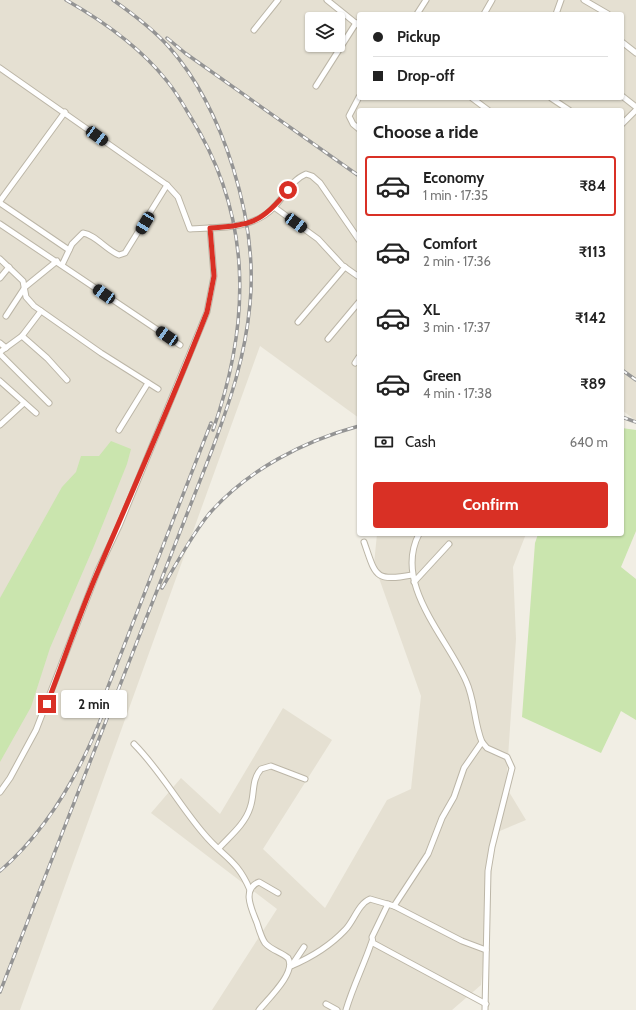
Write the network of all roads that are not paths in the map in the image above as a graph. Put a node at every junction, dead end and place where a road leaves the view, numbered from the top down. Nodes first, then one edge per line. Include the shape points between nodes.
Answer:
1 (278, 0) edge
2 (327, 0) edge
3 (426, 0) edge
4 (491, 0) edge
5 (561, 0) edge
6 (584, 0) edge
7 (418, 12) edge
8 (485, 12) edge
9 (557, 12) edge
10 (605, 12) edge
11 (357, 23) edge
12 (357, 25) edge
13 (254, 30) dead end
14 (624, 44) edge
15 (636, 53) edge
16 (0, 68) edge
17 (316, 86) dead end
18 (624, 98) edge
19 (357, 100) edge
20 (475, 100) edge
21 (554, 100) edge
22 (485, 108) edge
23 (566, 108) edge
24 (636, 108) edge
25 (65, 112) junction
26 (624, 122) edge
27 (357, 127) edge
28 (167, 185) junction
29 (0, 202) edge
30 (274, 207) junction
31 (0, 224) edge
32 (210, 228) junction
33 (357, 237) edge
34 (69, 250) junction
35 (0, 259) edge
36 (57, 261) junction
37 (62, 265) junction
38 (9, 267) junction
39 (345, 267) junction
40 (357, 276) edge
41 (0, 278) edge
42 (25, 287) junction
43 (357, 304) edge
44 (41, 311) junction
45 (6, 316) dead end
46 (298, 322) dead end
47 (22, 336) junction
48 (328, 339) dead end
49 (0, 343) edge
50 (180, 345) dead end
51 (6, 348) junction
52 (0, 353) edge
53 (357, 360) edge
54 (355, 362) dead end
55 (67, 380) dead end
56 (0, 381) edge
57 (148, 383) junction
58 (158, 389) dead end
59 (24, 403) junction
60 (49, 403) dead end
61 (36, 413) dead end
62 (0, 425) edge
63 (119, 430) dead end
64 (418, 536) edge
65 (364, 542) dead end
66 (449, 544) dead end
67 (412, 574) junction
68 (414, 582) junction
69 (482, 742) junction
70 (134, 744) dead end
71 (305, 779) dead end
72 (0, 792) edge
73 (219, 848) junction
74 (250, 890) junction
75 (278, 893) dead end
76 (388, 904) junction
77 (394, 906) junction
78 (372, 941) junction
79 (304, 947) dead end
80 (486, 950) junction
81 (291, 966) junction
82 (326, 1004) dead end
83 (486, 1004) junction
84 (259, 1010) edge
85 (338, 1010) edge
86 (346, 1010) edge
87 (485, 1010) edge

1 - 13 street
2 - 11 street
3 - 7 street
4 - 8 street
5 - 9 street
6 - 10 street
12 - 17 street
14 - 15 street
16 - 25 street
18 - 24 street
19 - 27 street via 349,116
20 - 22 street
21 - 23 street
24 - 26 street
25 - 28 street
25 - 29 street
28 - 32 street via 178,197 190,229
28 - 34 street via 125,253 119,255 83,233
29 - 34 street
30 - 32 street via 246,224
30 - 33 street via 294,181 306,174 312,176 320,183
30 - 39 street via 318,239
31 - 36 street
32 - 72 street via 214,276 207,312 79,618 36,730 17,767
34 - 37 street
35 - 38 street
36 - 37 street
36 - 42 street
37 - 50 street
38 - 41 street
38 - 42 street via 23,281
39 - 40 street
39 - 46 street
42 - 44 street via 26,297
42 - 45 street
43 - 48 street
44 - 47 street
44 - 57 street
47 - 51 street
47 - 55 street
49 - 51 street
51 - 52 street
52 - 60 street
53 - 54 street
56 - 59 street
57 - 58 street
57 - 63 street
59 - 61 street
59 - 62 street
64 - 67 street via 411,559
65 - 67 street via 374,571 380,576 394,578
66 - 68 street
67 - 68 street
68 - 69 street via 419,598 466,681
69 - 77 street via 464,768 428,854
69 - 80 street via 487,748 507,757 512,768 488,872
70 - 73 street via 161,775 204,834
71 - 73 street via 271,766 261,769 256,778 250,809
73 - 74 street via 240,870
74 - 75 street via 259,882
74 - 81 street via 250,904 262,938 272,949 288,958
76 - 77 street
76 - 78 street
76 - 81 street via 375,900 365,901 353,922 335,940 316,955
77 - 80 street via 462,941
78 - 83 street
78 - 86 street
79 - 81 street
80 - 83 street
81 - 84 street via 289,974
82 - 85 street
83 - 87 street

